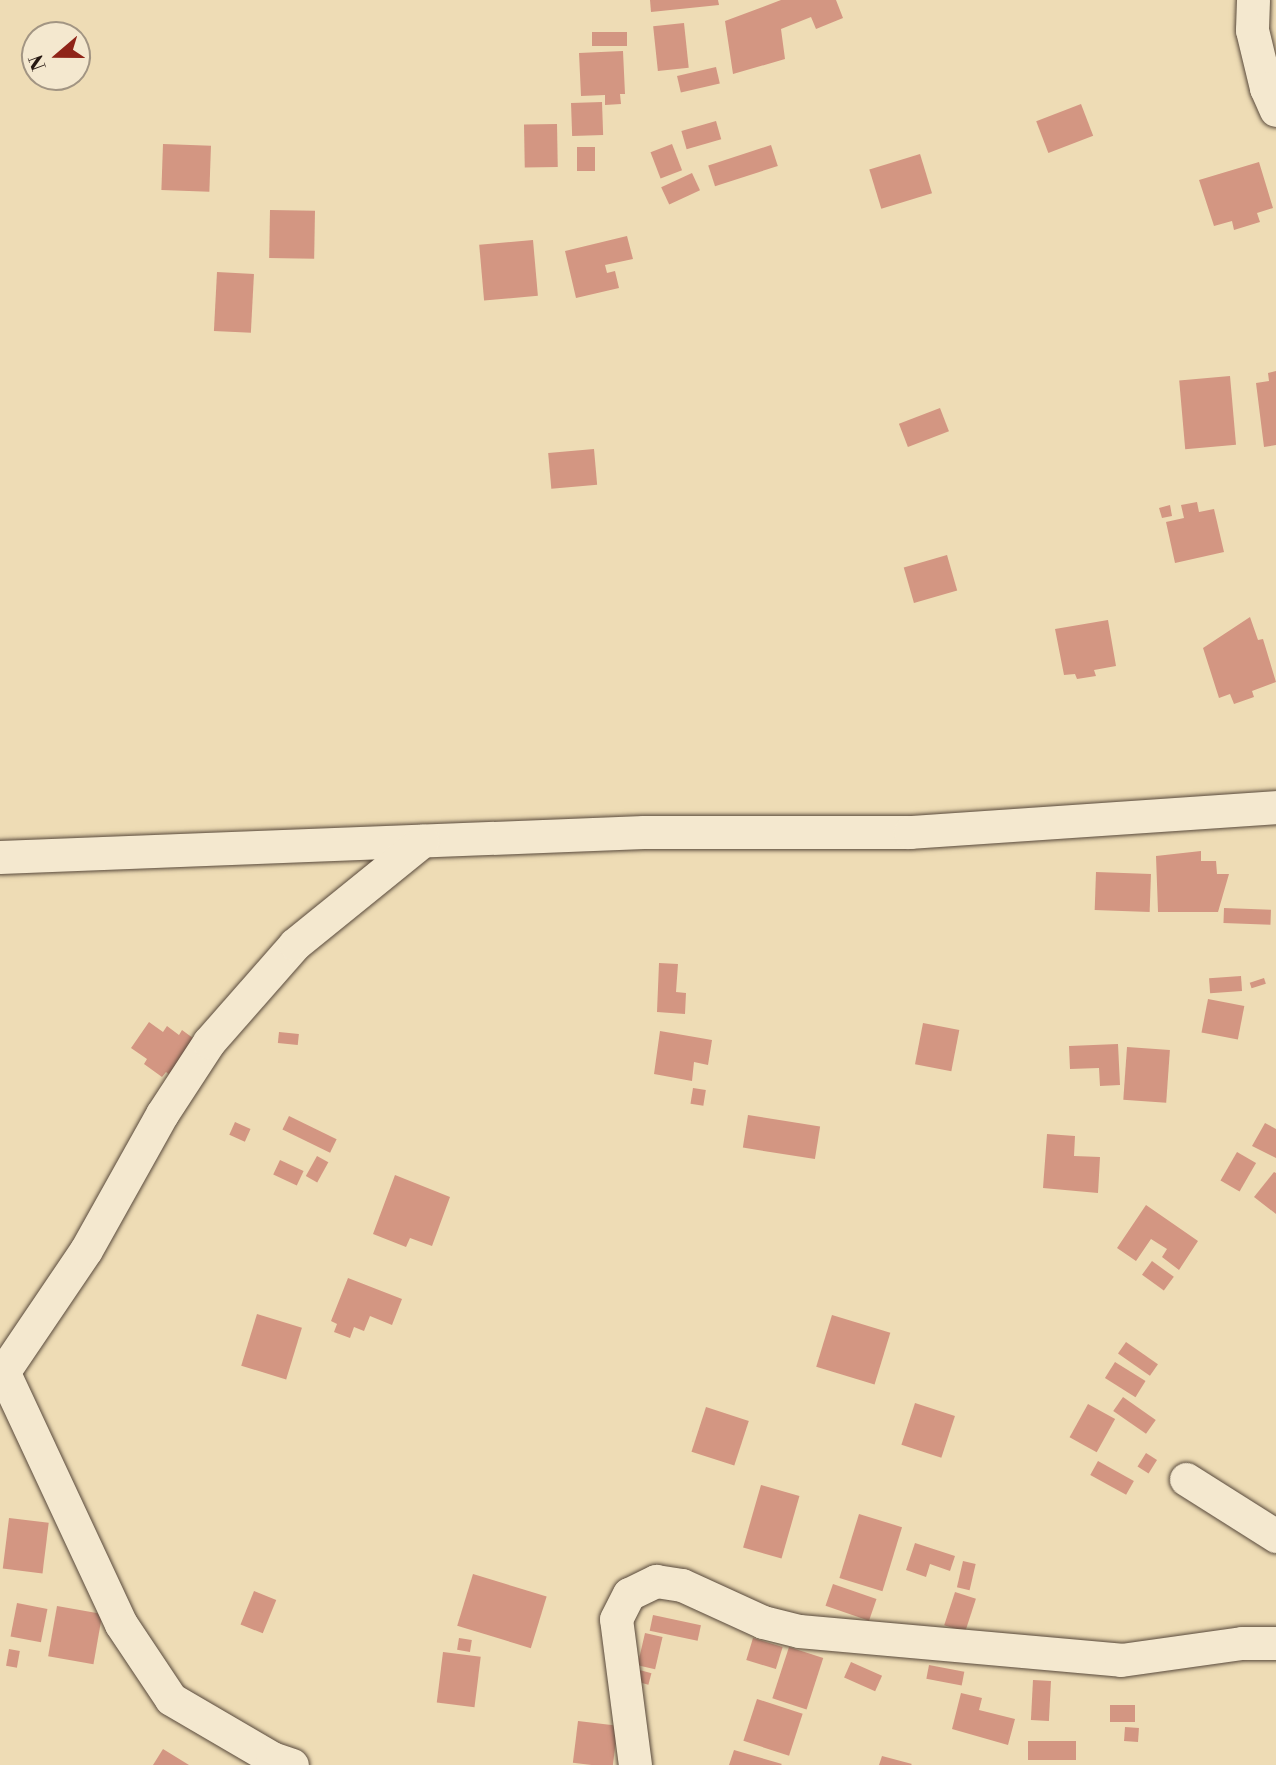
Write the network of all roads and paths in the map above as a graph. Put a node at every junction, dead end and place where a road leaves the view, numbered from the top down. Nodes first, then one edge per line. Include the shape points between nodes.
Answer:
1 (1253, 0) edge
2 (1276, 110) edge
3 (1276, 807) edge
4 (422, 841) junction
5 (0, 857) edge
6 (1, 1374) edge
7 (1186, 1479) dead end
8 (1276, 1536) edge
9 (1276, 1643) edge
10 (292, 1765) edge
11 (635, 1765) edge

1 - 2 street via 1252,30
3 - 4 street via 910,832 644,832
4 - 5 street
4 - 6 street via 295,944 209,1042 162,1114 86,1250
6 - 10 street via 121,1624 172,1699 272,1758
7 - 8 street
9 - 11 street via 1242,1643 1121,1660 799,1631 763,1622 682,1585 656,1581 629,1594 617,1619

